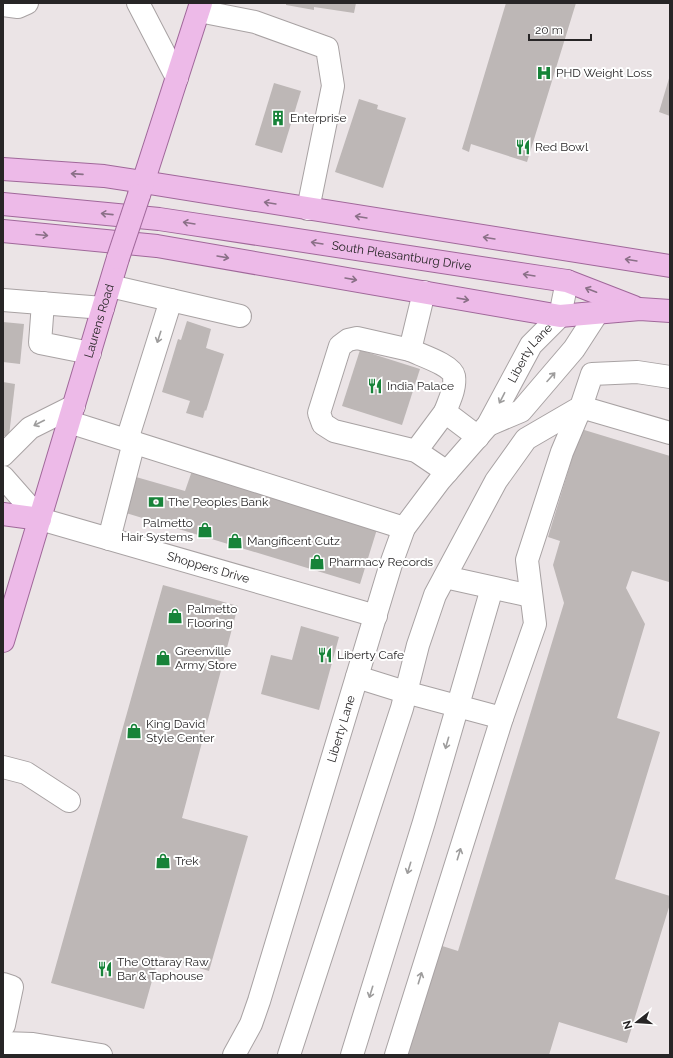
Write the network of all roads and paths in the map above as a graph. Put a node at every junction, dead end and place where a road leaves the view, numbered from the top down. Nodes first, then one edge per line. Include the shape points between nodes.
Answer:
1 (27, 3) edge
2 (138, 3) edge
3 (3, 5) edge
4 (200, 7) edge
5 (177, 78) junction
6 (3, 169) edge
7 (141, 189) junction
8 (3, 204) edge
9 (308, 209) junction
10 (3, 231) edge
11 (670, 266) edge
12 (567, 281) junction
13 (110, 286) junction
14 (424, 292) junction
15 (3, 300) edge
16 (171, 300) junction
17 (43, 303) junction
18 (103, 308) junction
19 (640, 309) junction
20 (670, 311) edge
21 (598, 312) junction
22 (240, 316) dead end
23 (560, 316) junction
24 (410, 350) junction
25 (90, 353) junction
26 (670, 377) edge
27 (581, 407) junction
28 (445, 412) junction
29 (72, 414) junction
30 (483, 431) junction
31 (670, 432) edge
32 (130, 441) junction
33 (416, 451) junction
34 (3, 455) edge
35 (447, 472) junction
36 (3, 477) edge
37 (3, 514) edge
38 (40, 519) junction
39 (404, 528) junction
40 (108, 539) junction
41 (445, 577) junction
42 (492, 588) junction
43 (532, 596) junction
44 (376, 616) junction
45 (3, 641) edge
46 (357, 677) junction
47 (406, 692) junction
48 (458, 706) junction
49 (502, 718) junction
50 (3, 767) edge
51 (69, 801) dead end
52 (3, 984) edge
53 (3, 1036) edge
54 (101, 1055) edge
55 (234, 1055) edge
56 (289, 1055) edge
57 (352, 1055) edge
58 (396, 1055) edge

1 - 3 street via 18,7
2 - 5 street
4 - 5 main road, Laurens Road
4 - 9 street via 255,22 327,48 333,86
5 - 7 main road, Laurens Road
7 -> 6 main road via 104,176
9 -> 7 main road
7 - 13 main road, Laurens Road, bridge
12 -> 8 main road, South Pleasantburg Drive via 160,219
11 -> 9 main road
10 -> 14 main road via 157,246
19 -> 12 main road, South Pleasantburg Drive
12 - 23 street, Liberty Lane
13 - 16 street
13 - 18 main road, Laurens Road
14 -> 23 main road
14 - 24 street
15 - 17 street
16 - 22 street
16 -> 32 street
17 - 18 street
17 - 25 street via 40,343
18 - 25 main road, Laurens Road
19 - 20 main road
19 - 21 main road
21 - 23 main road
30 -> 21 street, Liberty Lane via 521,411 574,349
23 -> 30 street, Liberty Lane via 531,345
24 - 28 street via 448,367 454,375 454,387
24 - 33 street via 357,338 348,340 340,346 319,413 323,424 334,432
25 - 29 main road, Laurens Road
26 - 27 street via 637,372 592,374
27 - 31 street
27 - 41 street via 526,439 496,481
27 - 43 street via 562,452 527,560
28 - 30 street
28 - 33 street
29 - 32 street
29 -> 34 street via 30,428
29 - 38 main road, Laurens Road
30 - 35 street, Liberty Lane
32 - 39 street
32 - 40 street
33 - 35 street
35 - 39 street, Liberty Lane
36 - 38 street
37 - 38 main road
38 - 40 street, Shoppers Drive
38 - 45 main road, Laurens Road
39 - 44 street, Liberty Lane
40 - 44 street, Shoppers Drive
41 - 42 street
41 - 47 street via 435,595 418,645
42 - 43 street
42 - 48 street
43 - 49 street via 535,624
44 - 46 street, Liberty Lane
46 - 47 street
46 - 55 street, Liberty Lane via 259,1001 251,1024
47 - 48 street
47 - 56 street
48 - 49 street
48 -> 57 street
58 -> 49 street
50 - 51 street via 26,773
52 - 53 street via 12,987
53 - 54 street via 33,1044

